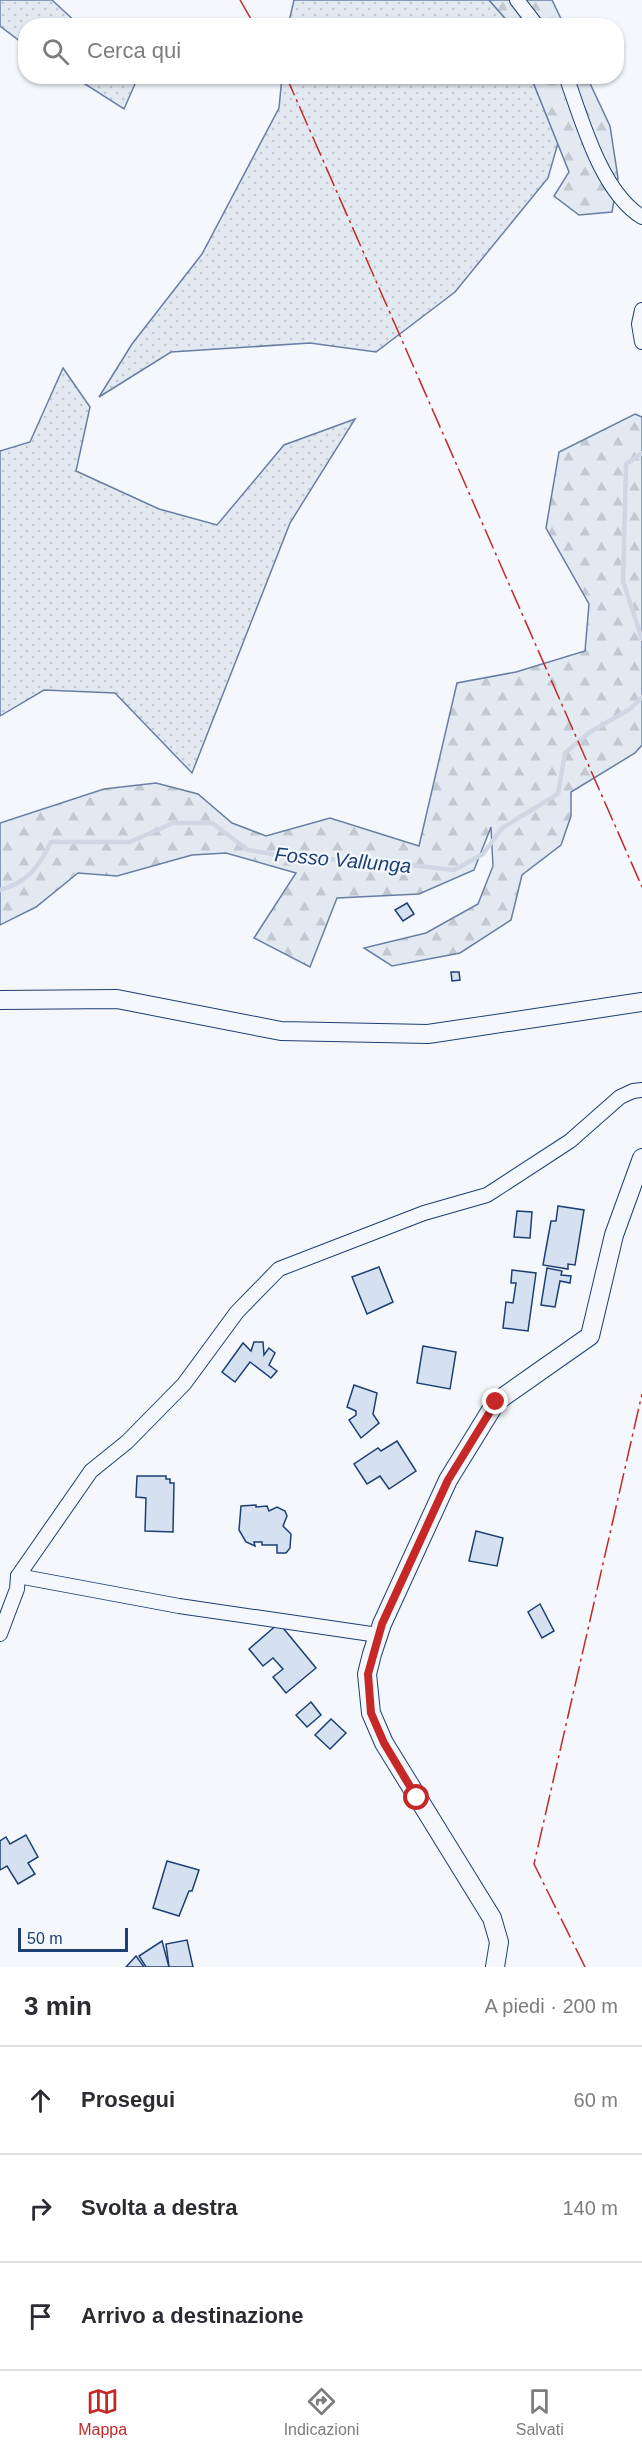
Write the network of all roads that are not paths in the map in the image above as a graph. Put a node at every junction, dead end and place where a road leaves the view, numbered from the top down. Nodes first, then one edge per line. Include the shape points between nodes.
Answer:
1 (517, 0) edge
2 (531, 18) edge
3 (569, 84) edge
4 (642, 217) edge
5 (642, 310) edge
6 (642, 342) edge
7 (0, 1000) edge
8 (642, 1002) edge
9 (642, 1089) edge
10 (642, 1158) edge
11 (18, 1576) junction
12 (0, 1634) edge
13 (378, 1635) junction
14 (495, 1967) edge

1 - 2 street
3 - 4 street via 607,177 626,205
5 - 6 street
7 - 8 street via 117,999 281,1031 428,1034
9 - 11 street via 620,1097 570,1141 487,1195 424,1214 279,1269 237,1312 184,1384 92,1471
10 - 13 street via 614,1235 590,1336 496,1402 448,1480
11 - 12 street
11 - 13 street via 179,1606
13 - 14 street via 368,1674 371,1713 384,1743 492,1918 499,1942

